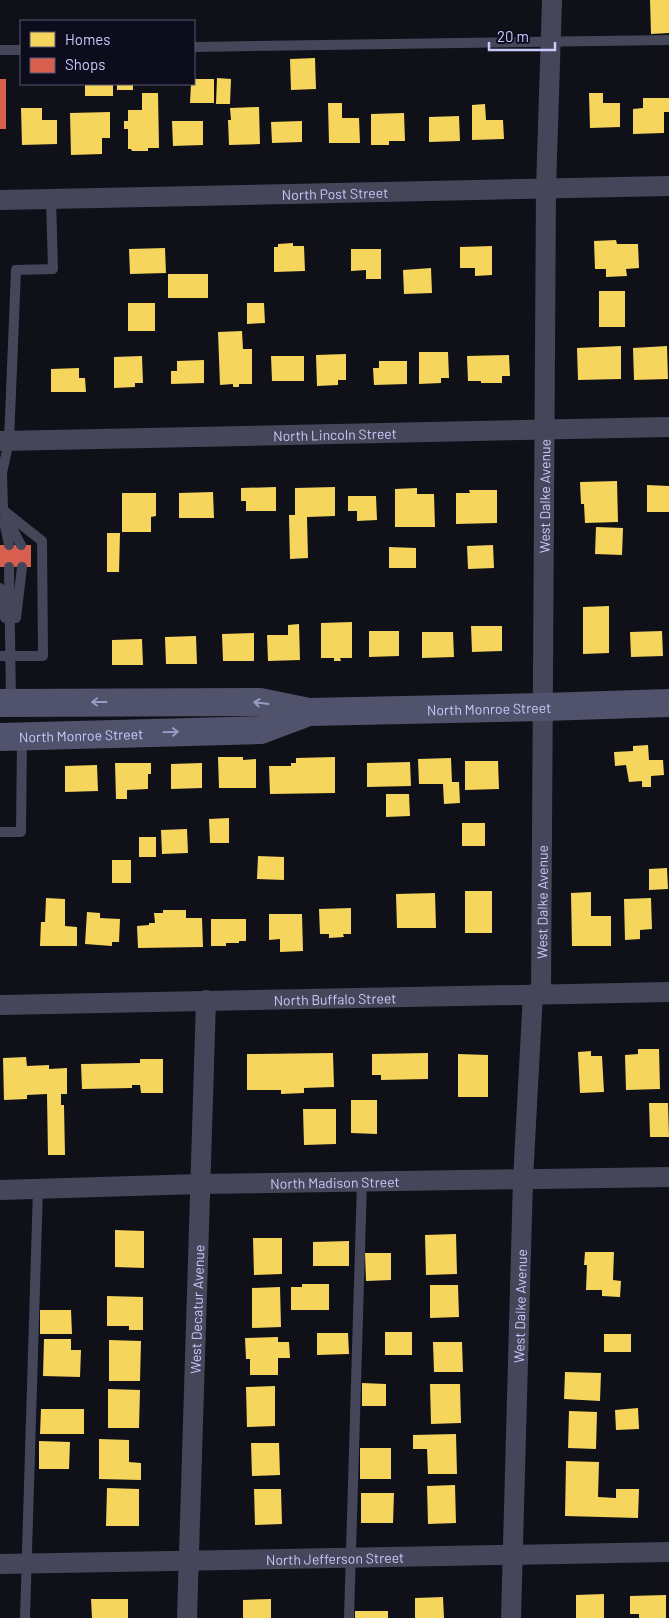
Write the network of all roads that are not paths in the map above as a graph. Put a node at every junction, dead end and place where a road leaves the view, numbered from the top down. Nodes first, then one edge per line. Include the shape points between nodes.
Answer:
1 (552, 0) edge
2 (669, 40) edge
3 (551, 42) junction
4 (195, 47) edge
5 (0, 50) edge
6 (20, 50) edge
7 (669, 186) edge
8 (546, 189) junction
9 (51, 199) junction
10 (0, 200) edge
11 (669, 427) edge
12 (544, 429) junction
13 (5, 441) edge
14 (2, 510) junction
15 (0, 525) edge
16 (9, 545) dead end
17 (21, 545) dead end
18 (9, 567) dead end
19 (22, 567) dead end
20 (0, 588) edge
21 (0, 656) edge
22 (11, 656) junction
23 (6, 703) edge
24 (669, 703) edge
25 (544, 707) junction
26 (309, 712) junction
27 (11, 737) edge
28 (0, 832) edge
29 (669, 992) edge
30 (537, 994) junction
31 (206, 1000) junction
32 (0, 1005) edge
33 (669, 1177) edge
34 (523, 1179) junction
35 (362, 1182) junction
36 (199, 1184) junction
37 (38, 1188) junction
38 (0, 1190) edge
39 (669, 1552) edge
40 (513, 1555) junction
41 (351, 1558) junction
42 (189, 1560) junction
43 (27, 1563) junction
44 (0, 1564) edge
45 (25, 1618) edge
46 (187, 1618) edge
47 (349, 1618) edge
48 (511, 1618) edge

1 - 3 street, West Dalke Avenue
2 - 3 lane
3 - 4 lane
3 - 8 street, West Dalke Avenue
5 - 6 lane
7 - 8 street, North Post Street
8 - 9 street, North Post Street
8 - 12 street, West Dalke Avenue
9 - 10 street, North Post Street
9 - 13 lane via 53,269 16,270
11 - 12 street, North Lincoln Street
12 - 13 street, North Lincoln Street
12 - 25 street, West Dalke Avenue
13 - 14 lane
14 - 15 lane
14 - 16 lane
14 - 17 lane
14 - 22 lane via 42,541 43,656
18 - 22 lane
19 - 22 lane
20 - 22 lane
21 - 22 lane
22 - 23 lane
26 -> 23 main road, North Monroe Street via 260,702
24 - 25 main road, North Monroe Street
25 - 26 main road, North Monroe Street
25 - 30 street, West Dalke Avenue
27 -> 26 main road, North Monroe Street via 261,730
27 - 28 lane via 21,832
29 - 30 street, North Buffalo Street
30 - 31 street, North Buffalo Street
30 - 34 street, West Dalke Avenue
31 - 32 street, North Buffalo Street
31 - 36 street, West Decatur Avenue
33 - 34 street, North Madison Street
34 - 35 street, North Madison Street
34 - 40 street, West Dalke Avenue
35 - 36 street, North Madison Street
35 - 41 lane
36 - 37 street, North Madison Street
36 - 42 street, West Decatur Avenue
37 - 38 street, North Madison Street
37 - 43 lane
39 - 40 street, North Jefferson Street
40 - 41 street, North Jefferson Street
40 - 48 street, West Dalke Avenue
41 - 42 street, North Jefferson Street
41 - 47 lane
42 - 43 street, North Jefferson Street
42 - 46 street, West Decatur Avenue
43 - 44 street, North Jefferson Street
43 - 45 lane

